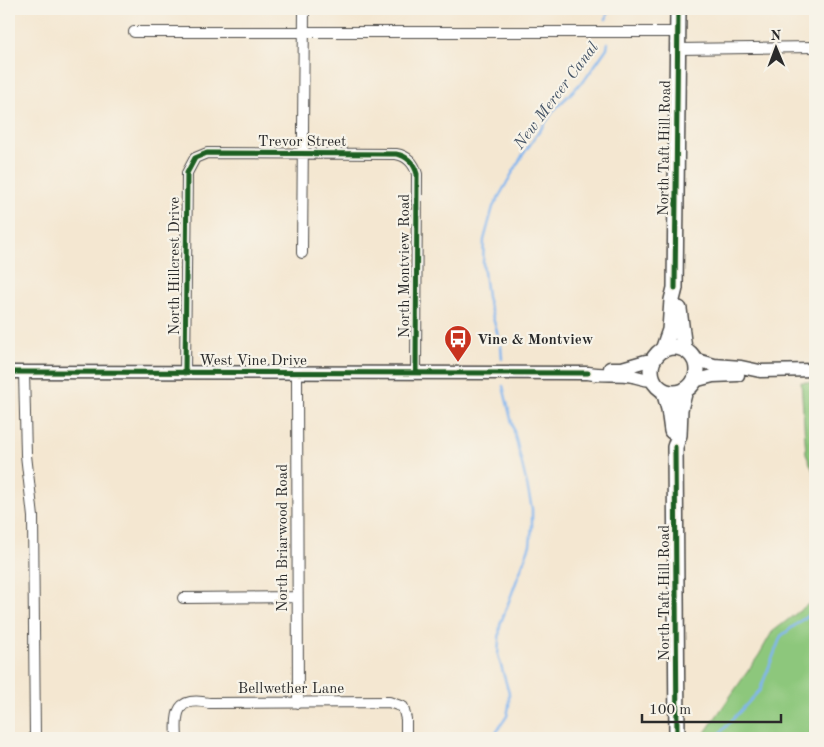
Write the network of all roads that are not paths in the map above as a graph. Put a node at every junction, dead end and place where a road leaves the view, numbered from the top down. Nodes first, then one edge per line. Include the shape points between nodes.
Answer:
1 (304, 9) edge
2 (678, 9) edge
3 (134, 32) dead end
4 (678, 32) junction
5 (304, 33) junction
6 (815, 46) edge
7 (678, 49) junction
8 (303, 153) junction
9 (193, 160) joint
10 (411, 161) joint
11 (302, 253) dead end
12 (675, 288) junction
13 (689, 354) junction
14 (658, 355) junction
15 (815, 370) edge
16 (760, 371) junction
17 (9, 372) edge
18 (24, 372) junction
19 (185, 373) junction
20 (297, 373) junction
21 (416, 373) junction
22 (588, 373) junction
23 (690, 385) junction
24 (659, 386) junction
25 (676, 447) junction
26 (297, 597) junction
27 (183, 598) dead end
28 (298, 703) junction
29 (35, 738) edge
30 (177, 738) edge
31 (406, 738) edge
32 (677, 738) edge

1 - 5 street
2 - 4 main road, North Taft Hill Road
3 - 5 street
4 - 5 street
4 - 7 main road, North Taft Hill Road
5 - 8 street
6 - 7 street
7 - 12 main road, North Taft Hill Road
8 - 9 street, Trevor Street via 207,153
8 - 10 street, Trevor Street via 396,154
8 - 11 street
9 - 19 street, North Hillcrest Drive via 187,173
10 - 21 street, North Montview Road via 417,174
12 - 13 main road, North Taft Hill Road via 679,300 680,330
12 - 14 main road, North Taft Hill Road via 670,330
13 - 14 main road, West Vine Drive via 670,348
13 - 16 street, West Vine Drive via 714,366
13 - 23 main road via 696,369
14 - 22 street, West Vine Drive via 622,368
14 - 24 main road via 651,370
15 - 16 street, West Vine Drive
16 - 23 street, West Vine Drive via 713,376
17 - 18 street, West Vine Drive
18 - 19 street, West Vine Drive
18 - 29 street via 26,455 33,517
19 - 20 street, West Vine Drive
20 - 21 street, West Vine Drive
20 - 26 street, North Briarwood Road
21 - 22 street, West Vine Drive
22 - 24 street, West Vine Drive via 634,376
23 - 24 main road, West Vine Drive via 675,393
23 - 25 main road, North Taft Hill Road via 680,409
24 - 25 main road, North Taft Hill Road
25 - 32 main road, North Taft Hill Road
26 - 27 street
26 - 28 street, North Briarwood Road
28 - 30 street, Bellwether Lane via 188,702 177,713
28 - 31 street, Bellwether Lane via 390,702 403,707

